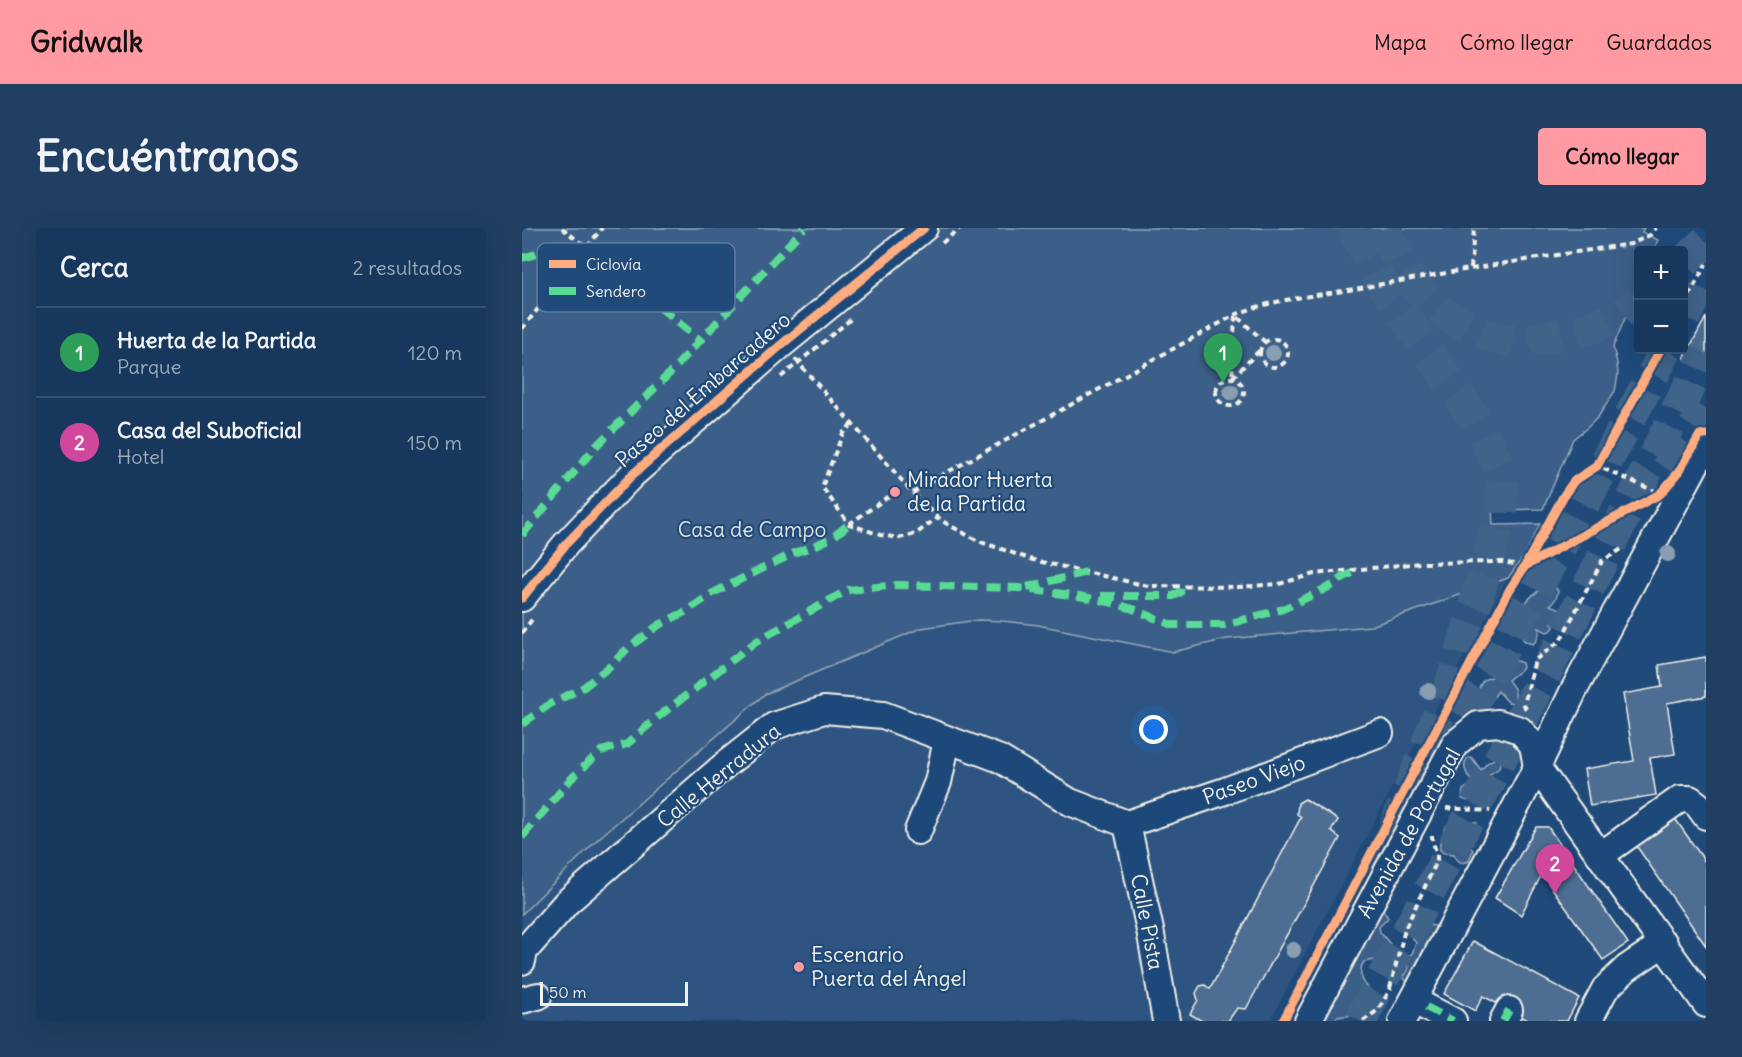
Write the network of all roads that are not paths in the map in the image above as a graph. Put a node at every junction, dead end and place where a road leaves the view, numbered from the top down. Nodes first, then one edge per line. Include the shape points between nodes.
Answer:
1 (924, 228) edge
2 (1706, 445) edge
3 (528, 607) edge
4 (1380, 733) dead end
5 (947, 740) junction
6 (1537, 767) junction
7 (1706, 816) edge
8 (1127, 824) junction
9 (918, 831) dead end
10 (1601, 855) junction
11 (1664, 943) junction
12 (522, 961) edge
13 (1706, 1004) edge
14 (1426, 1007) dead end
15 (1166, 1021) edge
16 (1308, 1021) edge
17 (1402, 1021) edge
18 (1453, 1021) edge
19 (1588, 1021) edge

1 - 3 street, Paseo del Embarcadero via 781,345 632,475 566,544
2 - 6 street via 1574,690
4 - 8 street, Paseo Viejo
5 - 8 street, Calle Herradura via 1000,759 1070,802
5 - 9 street via 938,783
5 - 12 street, Calle Herradura via 883,715 824,710 774,726 567,902 524,951
6 - 10 street, Avenida de Portugal
6 - 16 street, Avenida de Portugal via 1533,745 1520,730 1498,723 1478,725 1455,744
6 - 17 street
7 - 10 street via 1690,799 1680,799
8 - 15 street, Calle Pista
10 - 11 street, Avenida de Portugal
11 - 13 street, Avenida de Portugal
11 - 19 street via 1627,968 1605,989
14 - 18 street

